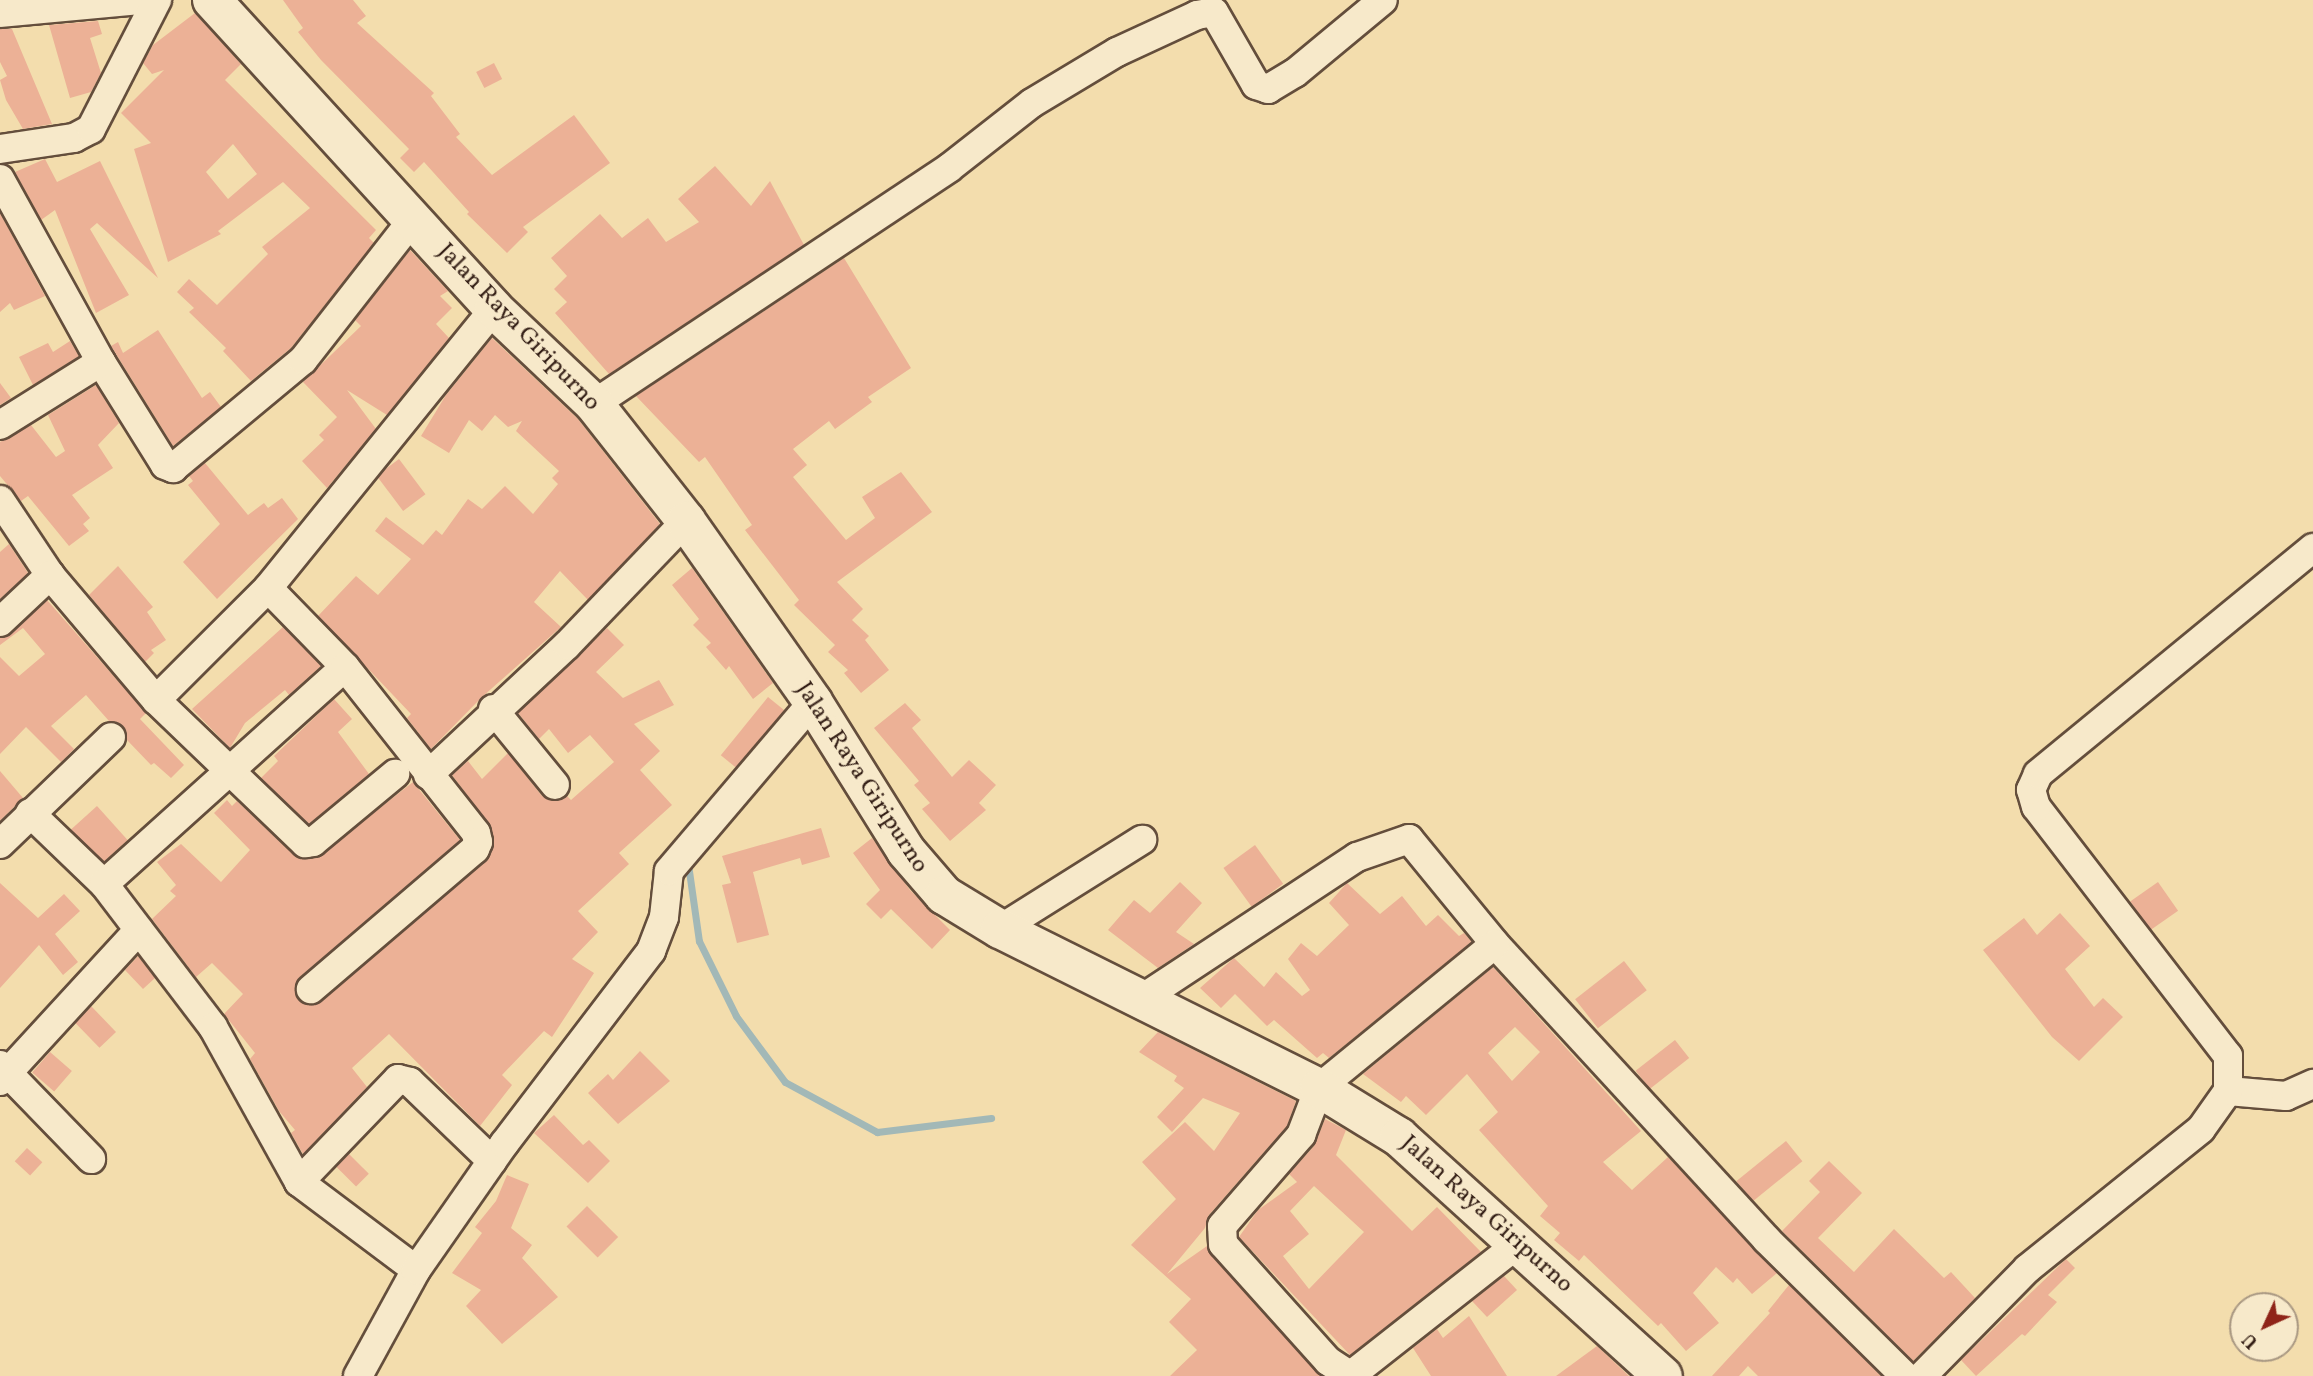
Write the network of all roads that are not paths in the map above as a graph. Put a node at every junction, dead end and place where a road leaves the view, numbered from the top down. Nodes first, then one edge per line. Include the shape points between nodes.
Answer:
1 (212, 0) edge
2 (1383, 0) edge
3 (149, 6) edge
4 (0, 13) edge
5 (0, 149) edge
6 (0, 179) edge
7 (414, 218) junction
8 (494, 309) junction
9 (101, 362) junction
10 (594, 404) junction
11 (0, 425) edge
12 (0, 500) edge
13 (686, 521) junction
14 (2313, 548) edge
15 (50, 575) junction
16 (268, 588) junction
17 (0, 622) edge
18 (345, 667) junction
19 (156, 700) junction
20 (813, 702) junction
21 (493, 709) junction
22 (111, 737) dead end
23 (229, 768) junction
24 (395, 774) dead end
25 (428, 775) junction
26 (555, 785) dead end
27 (30, 813) junction
28 (1142, 840) dead end
29 (0, 844) edge
30 (104, 884) junction
31 (1000, 929) junction
32 (139, 930) junction
33 (1495, 944) junction
34 (311, 989) dead end
35 (1143, 998) junction
36 (3, 1073) edge
37 (2313, 1084) edge
38 (1320, 1088) junction
39 (2228, 1091) junction
40 (91, 1159) dead end
41 (492, 1161) junction
42 (299, 1182) junction
43 (1520, 1242) junction
44 (416, 1270) junction
45 (358, 1376) edge
46 (1351, 1376) edge
47 (1663, 1376) edge
48 (1905, 1376) edge
49 (1922, 1376) edge

1 - 7 main road, Jalan Raya Giripurno
2 - 10 street via 1295,73 1268,89 1256,85 1214,12 1197,15 1117,52 1032,103 949,168
3 - 4 street
3 - 5 street via 86,133
6 - 9 street
7 - 8 main road, Jalan Raya Giripurno
7 - 9 street via 303,360 177,468 164,465
8 - 10 main road, Jalan Raya Giripurno
8 - 16 street
9 - 11 street
10 - 13 main road, Jalan Raya Giripurno
12 - 15 street
13 - 20 main road, Jalan Raya Giripurno
13 - 21 street via 567,645
14 - 39 street via 2038,774 2031,790 2036,807 2228,1056
15 - 17 street
15 - 19 street
16 - 18 street
16 - 19 street
18 - 23 street
18 - 25 street
19 - 23 street
20 - 31 main road, Jalan Raya Giripurno via 916,865 944,895
20 - 41 street via 668,872 664,917 651,951
21 - 25 street
21 - 26 street
22 - 27 street
23 - 24 street via 307,844
23 - 30 street
25 - 34 street via 476,833 475,849
27 - 29 street
27 - 30 street
28 - 31 street
30 - 32 street
31 - 35 main road, Jalan Raya Giripurno
32 - 36 street
32 - 42 street via 213,1027
33 - 35 street via 1409,839 1357,857
33 - 38 street
33 - 48 street via 1766,1239
35 - 38 main road, Jalan Raya Giripurno
36 - 40 street
37 - 39 street via 2286,1096
38 - 43 main road, Jalan Raya Giripurno via 1416,1149
38 - 46 street via 1297,1141 1224,1222 1220,1238 1328,1361
39 - 49 street via 2201,1129 2027,1269
41 - 42 street via 410,1082 398,1079
41 - 44 street
42 - 44 street
43 - 46 street
43 - 47 main road, Jalan Raya Giripurno
44 - 45 street

